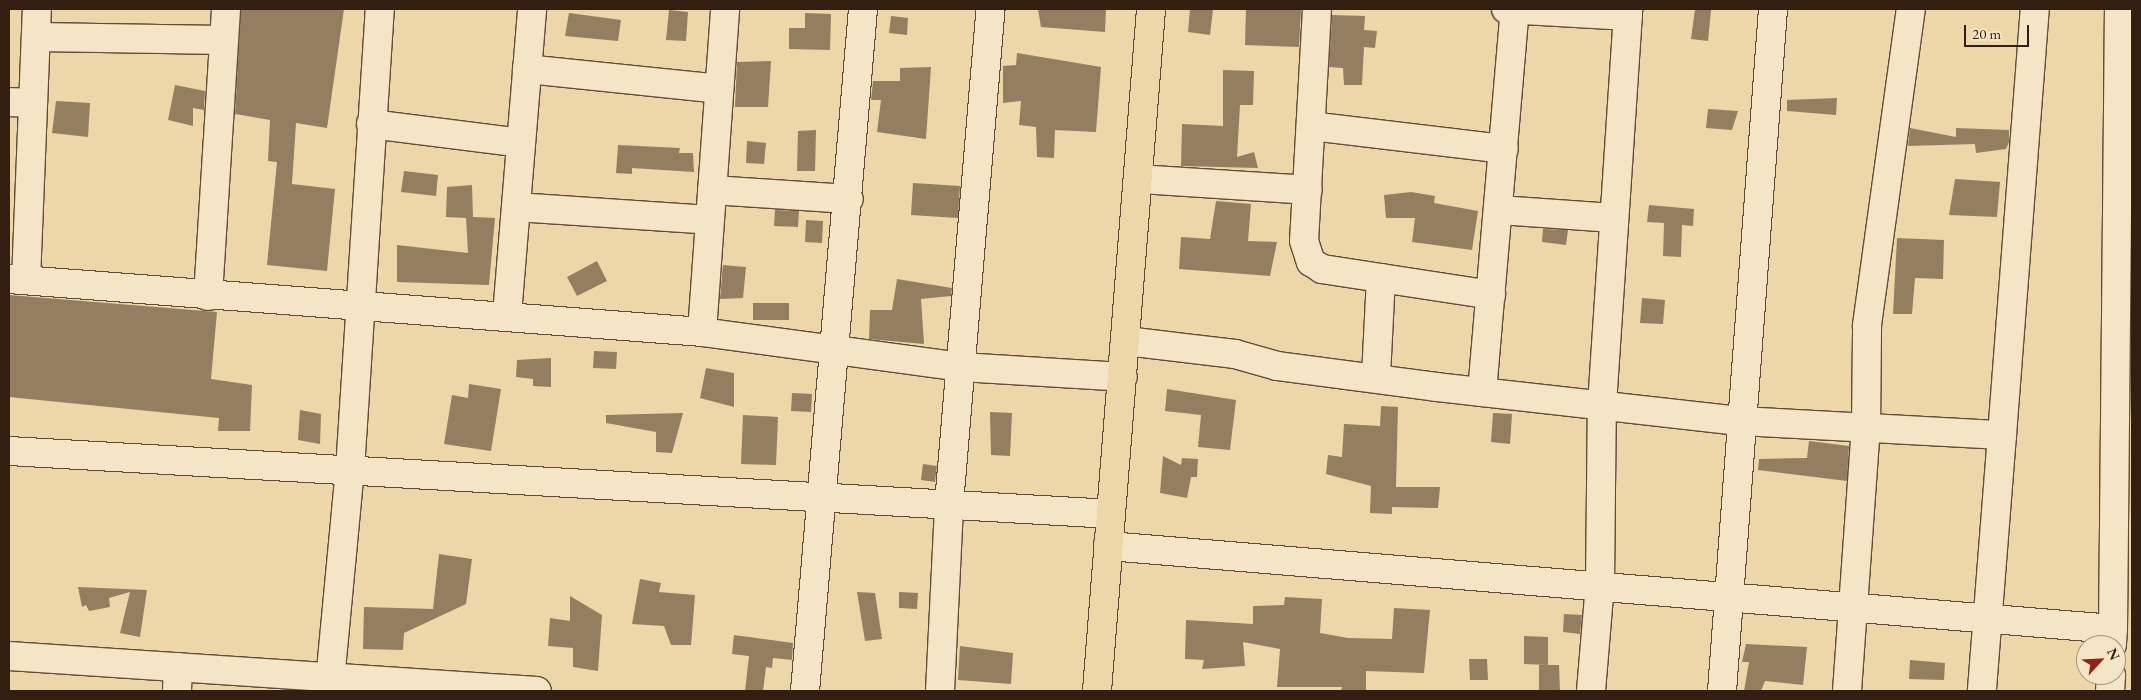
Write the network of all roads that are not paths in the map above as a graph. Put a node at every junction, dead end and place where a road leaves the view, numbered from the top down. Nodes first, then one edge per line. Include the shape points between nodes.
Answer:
1 (38, 9) edge
2 (226, 9) edge
3 (380, 9) edge
4 (532, 9) edge
5 (725, 9) edge
6 (863, 9) edge
7 (991, 9) edge
8 (1151, 9) edge
9 (1317, 9) edge
10 (1506, 9) edge
11 (1515, 9) edge
12 (1773, 9) edge
13 (1911, 9) edge
14 (2035, 9) edge
15 (2119, 9) edge
16 (1628, 13) edge
17 (36, 37) junction
18 (224, 40) junction
19 (527, 69) junction
20 (719, 89) junction
21 (21, 103) edge
22 (371, 124) junction
23 (1311, 126) junction
24 (521, 143) junction
25 (1504, 149) junction
26 (1138, 179) junction
27 (712, 190) junction
28 (1308, 190) junction
29 (849, 199) junction
30 (516, 207) junction
31 (1499, 210) junction
32 (1614, 218) junction
33 (710, 220) junction
34 (1381, 278) junction
35 (17, 279) edge
36 (1491, 295) junction
37 (208, 296) junction
38 (358, 309) junction
39 (507, 316) junction
40 (702, 332) junction
41 (1126, 341) junction
42 (833, 352) junction
43 (961, 367) junction
44 (1376, 376) junction
45 (1123, 377) junction
46 (1482, 392) junction
47 (1602, 405) junction
48 (1741, 421) junction
49 (1866, 428) junction
50 (2002, 435) junction
51 (9, 451) edge
52 (350, 470) junction
53 (819, 499) junction
54 (949, 504) junction
55 (1110, 514) junction
56 (1108, 546) junction
57 (1600, 584) junction
58 (1728, 596) junction
59 (1850, 607) junction
60 (1986, 618) junction
61 (2099, 635) edge
62 (2112, 635) edge
63 (9, 656) edge
64 (177, 679) edge
65 (330, 684) edge
66 (483, 689) edge
67 (537, 691) edge
68 (805, 691) edge
69 (940, 691) edge
70 (1097, 691) edge
71 (1591, 691) edge
72 (1722, 691) edge
73 (1847, 691) edge
74 (1982, 691) edge

1 - 17 street
2 - 18 street
3 - 22 street
4 - 19 street
5 - 20 street
6 - 29 street
7 - 43 street
8 - 26 main road
9 - 23 street
10 - 11 street
11 - 16 street
11 - 25 street
12 - 48 street
13 - 49 street via 1867,325
14 - 50 street
15 - 62 street
16 - 32 street
17 - 18 street
17 - 21 street
18 - 37 street
19 - 20 street
19 - 24 street
20 - 27 street
21 - 35 street
22 - 24 street
22 - 38 street
23 - 25 street
23 - 28 street
24 - 30 street
25 - 31 street
26 - 28 street
26 - 41 main road
27 - 29 street
27 - 33 street
28 - 34 street via 1304,241 1311,262 1322,269
29 - 42 street
30 - 33 street
30 - 39 street
31 - 32 street
31 - 36 street
32 - 47 street
33 - 40 street
34 - 36 street
34 - 44 street
35 - 37 street
36 - 46 street
37 - 38 street
38 - 39 street
38 - 52 street
39 - 40 street
40 - 42 street
41 - 44 street
41 - 45 main road
42 - 43 street
42 - 53 street
43 - 45 street
43 - 54 street
44 - 46 street
45 - 55 main road
46 - 47 street
47 - 48 street
47 - 57 street
48 - 49 street
48 - 58 street
49 - 50 street
49 - 59 street
50 - 60 street
51 - 52 street
52 - 53 street
52 - 65 street
53 - 54 street
53 - 68 street
54 - 55 street
54 - 69 street
55 - 56 main road
56 - 57 street
56 - 70 main road
57 - 58 street
57 - 71 street
58 - 59 street
58 - 72 street
59 - 60 street
59 - 73 street
60 - 61 street
60 - 74 street
63 - 64 street
64 - 65 street
65 - 66 street
66 - 67 street

